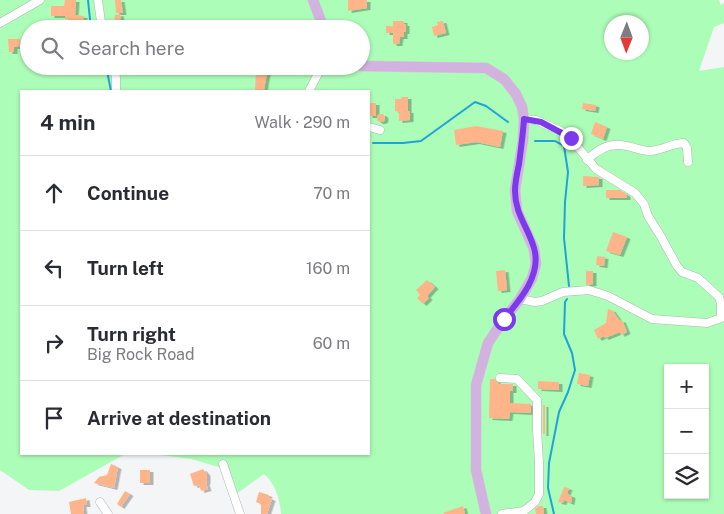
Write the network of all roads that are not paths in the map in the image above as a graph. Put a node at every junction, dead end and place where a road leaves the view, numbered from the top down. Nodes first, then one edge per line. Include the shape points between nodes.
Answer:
1 (98, 0) edge
2 (313, 0) edge
3 (37, 1) edge
4 (101, 20) edge
5 (321, 20) edge
6 (0, 23) edge
7 (370, 66) edge
8 (116, 75) edge
9 (317, 75) edge
10 (116, 90) edge
11 (309, 90) edge
12 (524, 119) junction
13 (370, 127) edge
14 (380, 130) dead end
15 (587, 160) junction
16 (688, 162) dead end
17 (520, 299) junction
18 (723, 318) edge
19 (500, 378) dead end
20 (223, 464) dead end
21 (100, 502) dead end
22 (108, 514) edge
23 (240, 514) edge
24 (486, 514) edge
25 (502, 514) edge

1 - 4 street
2 - 5 main road
3 - 6 street
7 - 12 main road via 486,68 504,79 516,94
8 - 10 street
9 - 11 street
12 - 15 street via 536,120 567,134
12 - 17 main road via 515,190 517,211 534,249 536,264
13 - 14 street
15 - 16 street via 601,149 616,145 647,151 684,143
15 - 18 street via 601,173 635,193 677,266 682,272 698,278 719,297
17 - 18 street via 535,302 563,292 589,290 652,319 707,323
17 - 24 main road via 488,343 476,385 476,470
19 - 25 street via 517,379 537,400 540,463 539,494 535,502 524,511
20 - 23 street
21 - 22 street

